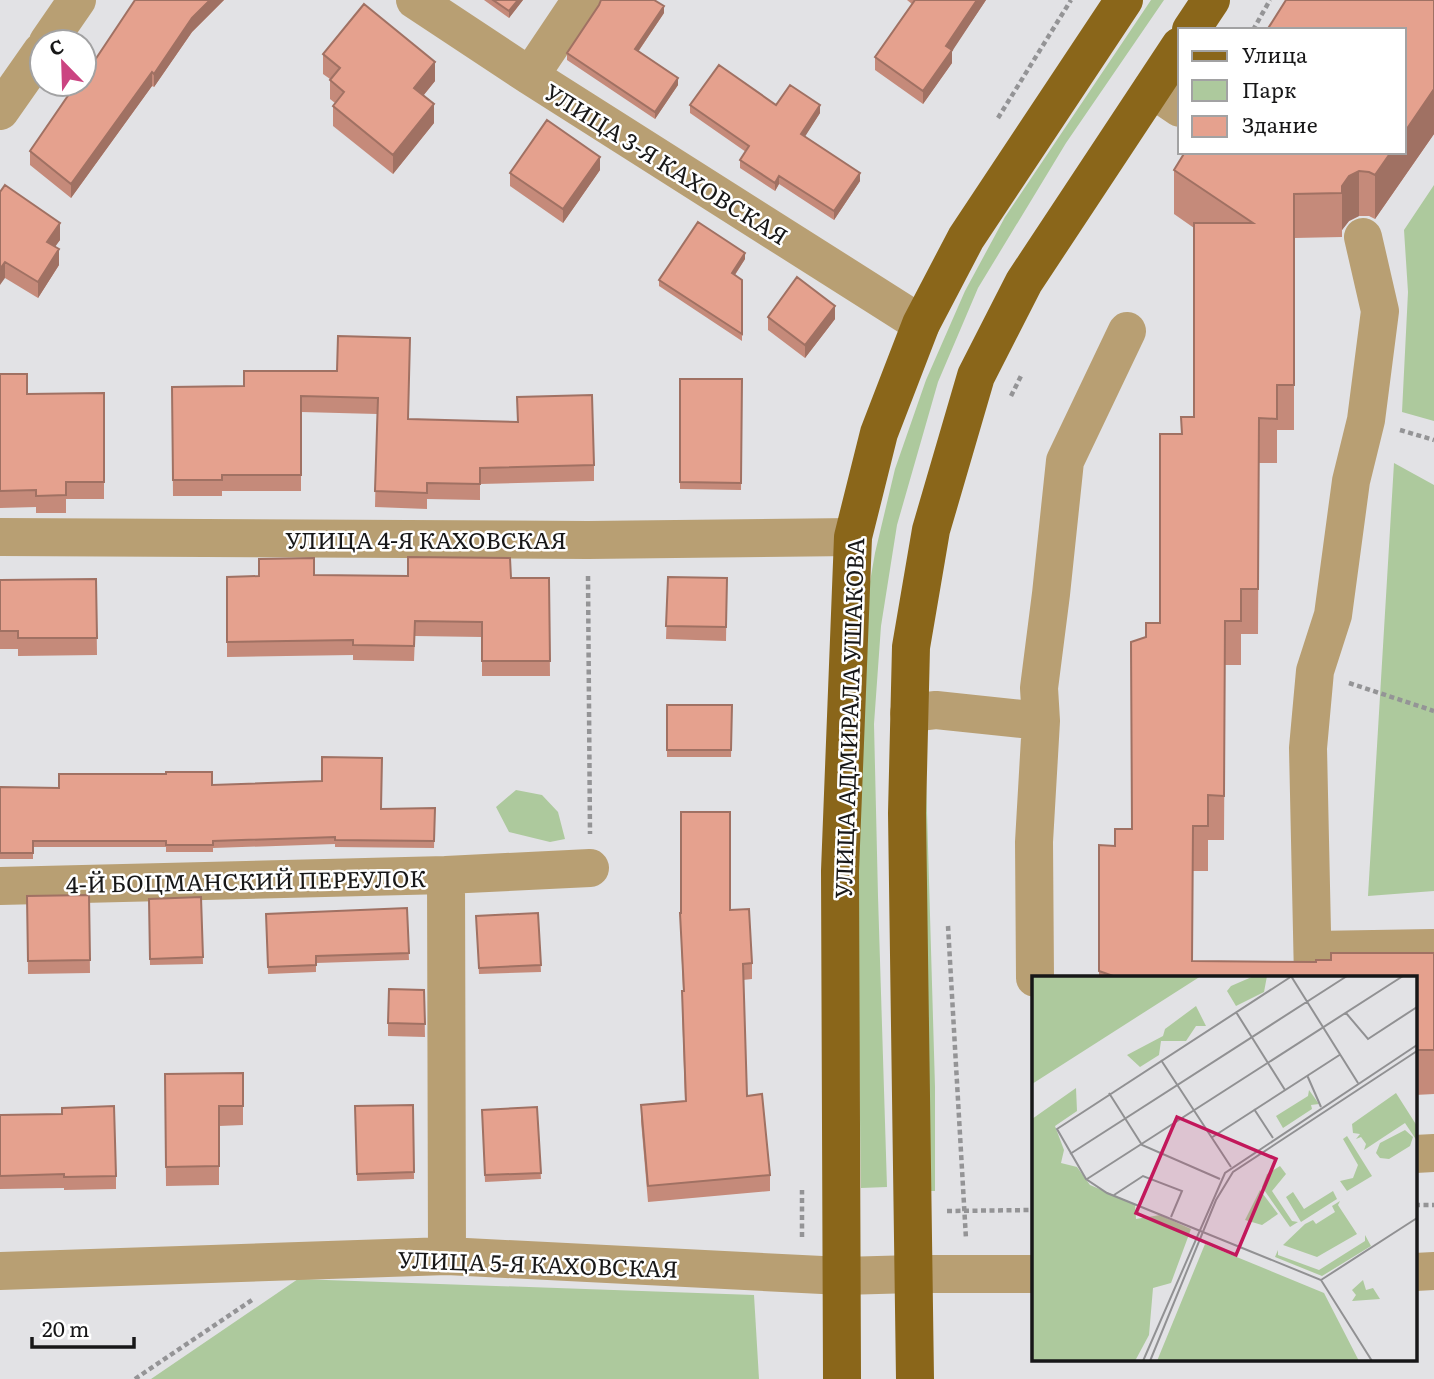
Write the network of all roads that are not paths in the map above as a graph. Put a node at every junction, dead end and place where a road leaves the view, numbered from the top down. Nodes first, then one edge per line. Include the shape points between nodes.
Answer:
1 (77, 0) edge
2 (415, 0) edge
3 (581, 0) edge
4 (1124, 0) edge
5 (1211, 0) edge
6 (58, 28) edge
7 (1192, 28) edge
8 (1178, 54) edge
9 (28, 71) edge
10 (530, 76) junction
11 (1166, 99) edge
12 (0, 111) edge
13 (1363, 237) dead end
14 (921, 324) junction
15 (1127, 331) dead end
16 (0, 537) edge
17 (853, 537) junction
18 (909, 713) junction
19 (1041, 720) junction
20 (590, 868) road end
21 (446, 875) junction
22 (0, 886) edge
23 (1434, 948) edge
24 (1313, 964) edge
25 (1035, 976) edge
26 (1434, 1153) edge
27 (1416, 1154) edge
28 (447, 1256) junction
29 (0, 1271) edge
30 (1434, 1271) edge
31 (1416, 1272) edge
32 (914, 1274) junction
33 (1032, 1275) edge
34 (842, 1276) junction
35 (842, 1379) edge
36 (915, 1379) edge

1 - 6 street
2 - 10 street, УЛИЦА 3-Я КАХОВСКАЯ
3 - 10 street
4 - 14 main road, УЛИЦА АДМИРАЛА УШАКОВА via 966,238
5 - 7 main road
8 - 11 main road
9 - 12 street
10 - 14 street, УЛИЦА 3-Я КАХОВСКАЯ
11 - 18 main road via 1024,282 976,376 931,530 911,647
13 - 24 street via 1380,311 1333,615 1315,671 1308,748
14 - 17 main road, УЛИЦА АДМИРАЛА УШАКОВА via 879,433
15 - 19 street via 1065,461 1038,688
16 - 17 street, УЛИЦА 4-Я КАХОВСКАЯ
17 - 34 main road, УЛИЦА АДМИРАЛА УШАКОВА via 840,871
18 - 19 street via 936,710
18 - 32 main road
19 - 25 street via 1034,842
20 - 21 street
21 - 22 street, 4-Й БОЦМАНСКИЙ ПЕРЕУЛОК
21 - 28 street, 4-Й БОЦМАНСКИЙ ПЕРЕУЛОК
23 - 24 street
26 - 27 street
28 - 29 street, УЛИЦА 5-Я КАХОВСКАЯ
28 - 34 street, УЛИЦА 5-Я КАХОВСКАЯ
30 - 31 street
32 - 33 street, УЛИЦА 5-Я КАХОВСКАЯ
32 - 34 street, УЛИЦА 5-Я КАХОВСКАЯ
32 - 36 main road
34 - 35 main road, УЛИЦА АДМИРАЛА УШАКОВА

